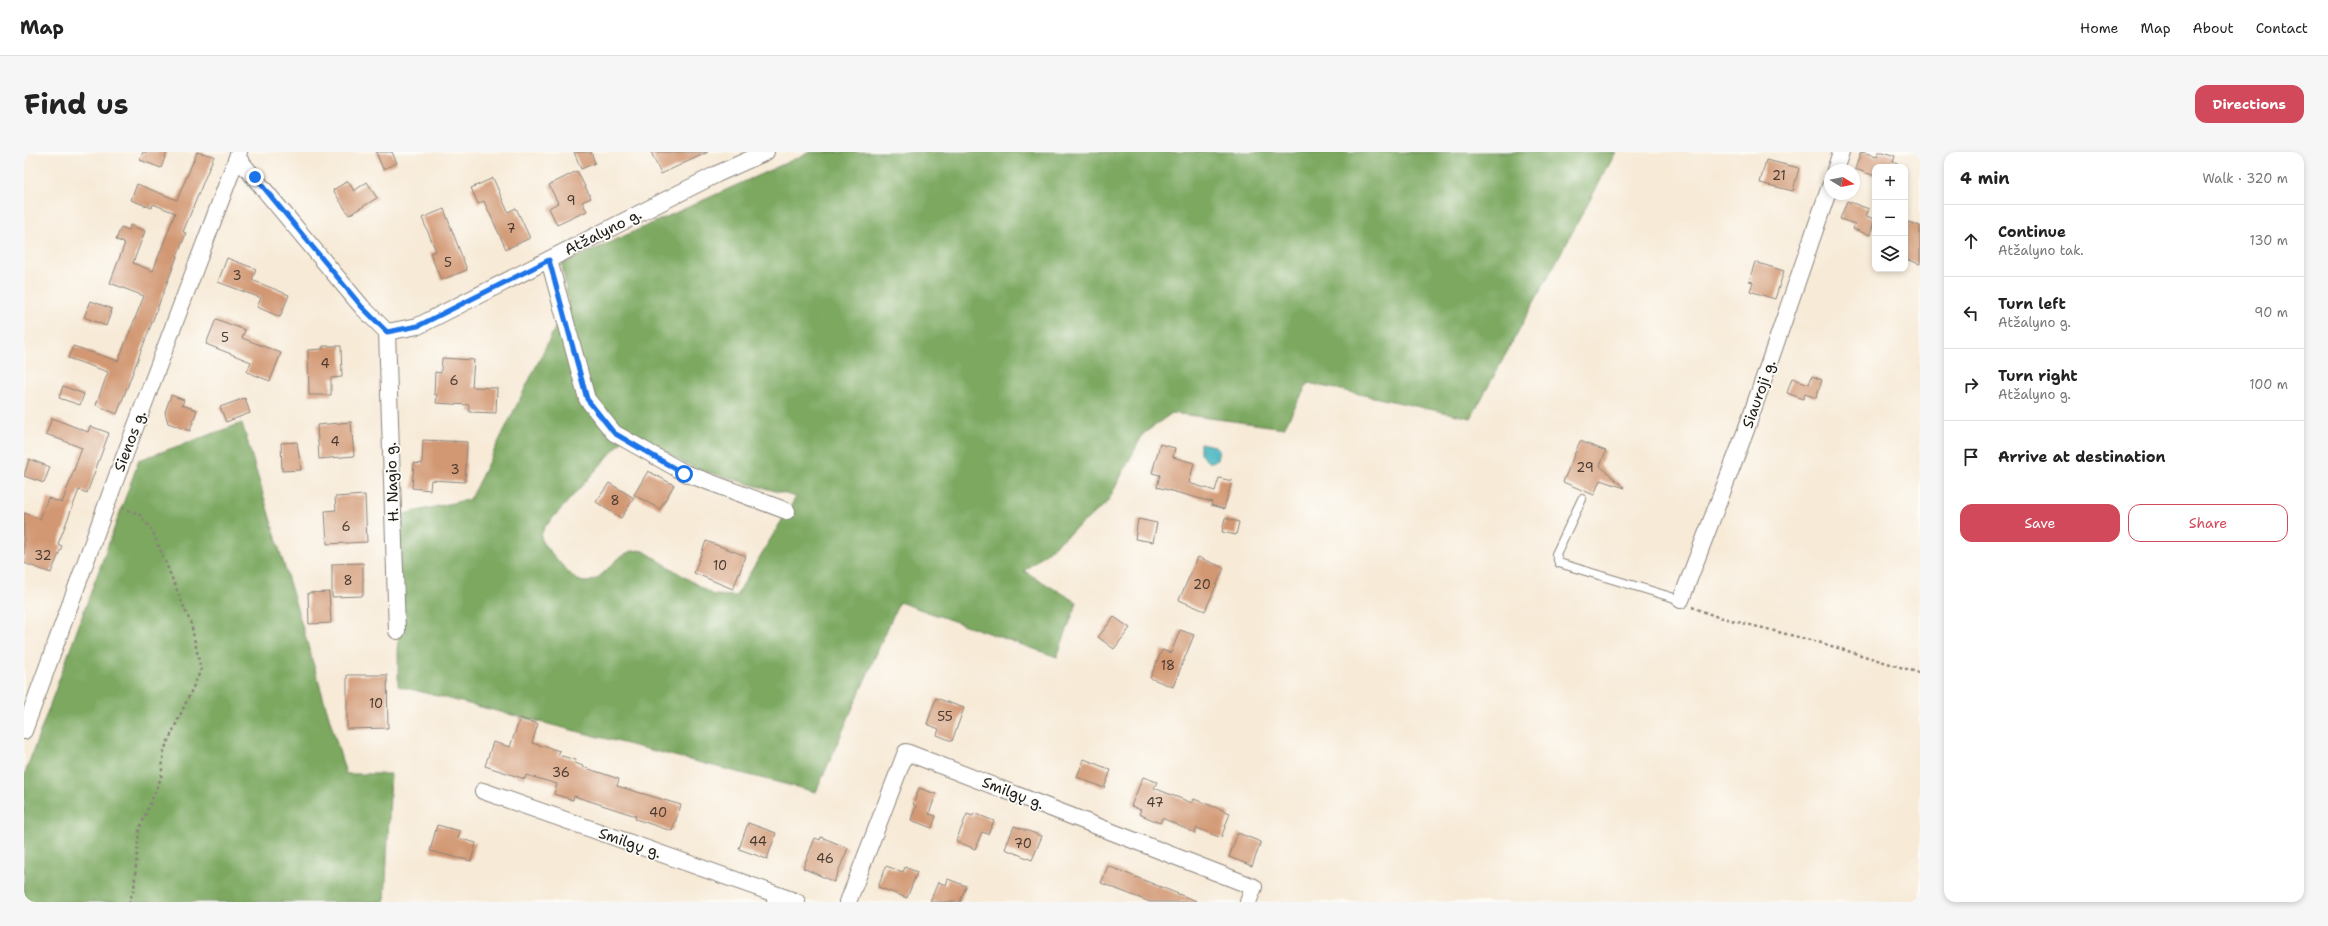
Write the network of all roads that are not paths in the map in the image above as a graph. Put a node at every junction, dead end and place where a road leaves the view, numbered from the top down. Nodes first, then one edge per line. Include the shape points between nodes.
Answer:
1 (766, 152) edge
2 (1841, 152) edge
3 (238, 154) edge
4 (1837, 164) edge
5 (1825, 200) edge
6 (549, 260) junction
7 (387, 332) junction
8 (1582, 499) dead end
9 (787, 511) dead end
10 (1681, 600) joint
11 (397, 631) dead end
12 (24, 731) edge
13 (483, 791) dead end
14 (776, 899) edge
15 (797, 902) edge
16 (848, 902) edge
17 (1248, 902) edge

1 - 6 street, Atžalyno g. via 717,174
2 - 4 street
3 - 7 street via 362,307
3 - 12 street, Sienos g.
5 - 10 street, Siauroji g. via 1746,430
6 - 7 street, Atžalyno g. via 418,326
6 - 9 street via 587,399 614,433 684,474
7 - 11 street, H. Nagio g.
8 - 10 lane via 1556,554 1559,563
13 - 14 street, Smilgų g.
14 - 15 street, Smilgų g.
16 - 17 street, Smilgų g. via 906,752 1254,886

